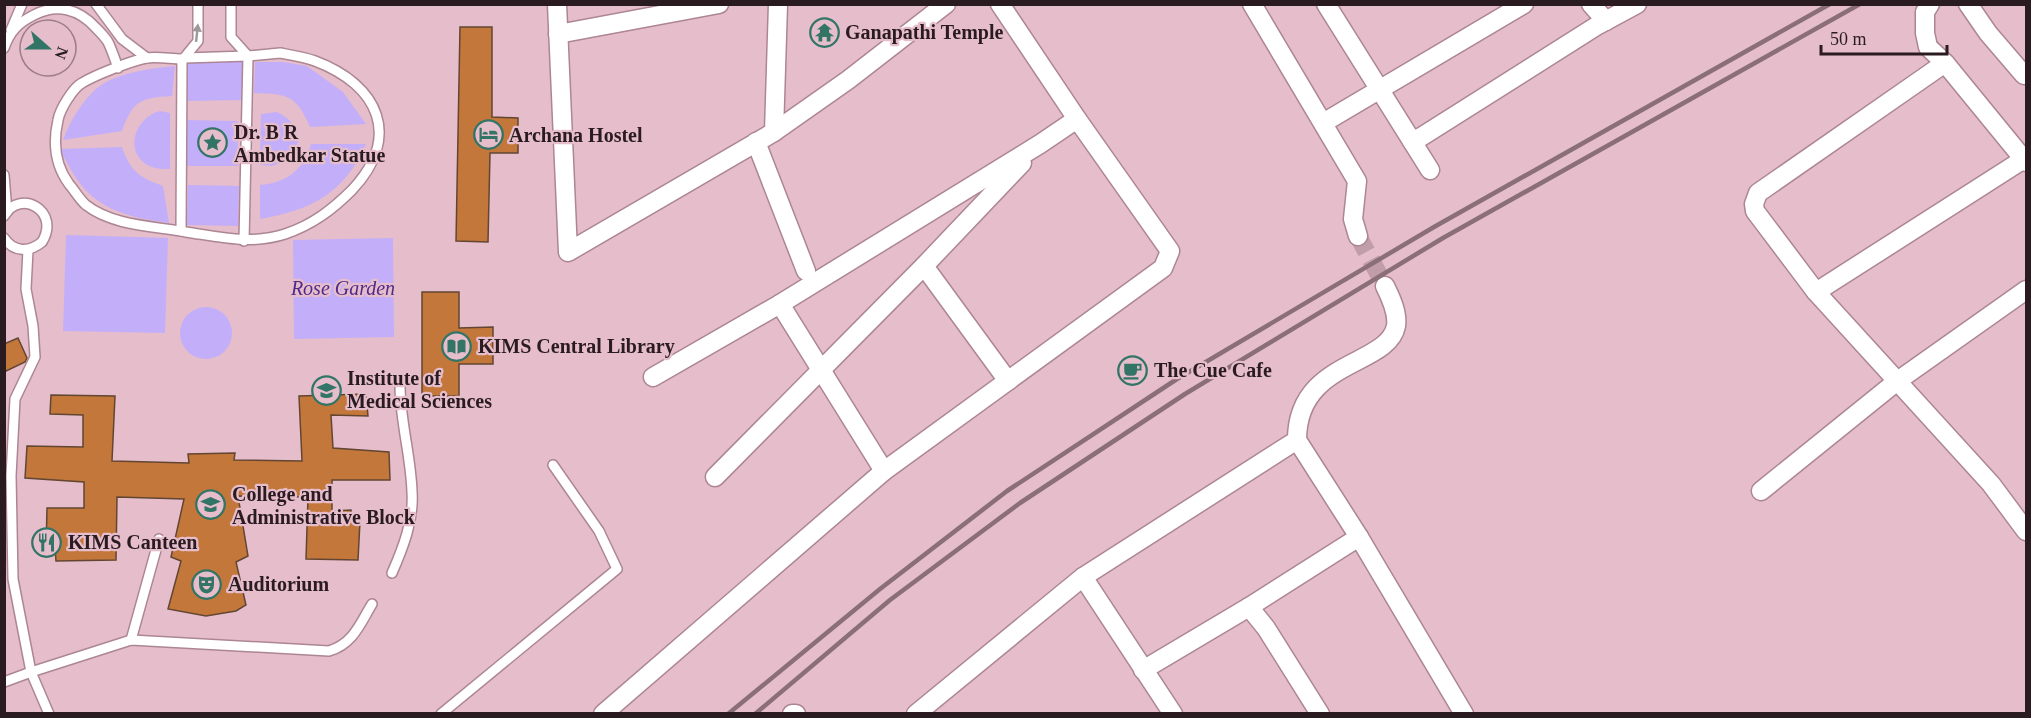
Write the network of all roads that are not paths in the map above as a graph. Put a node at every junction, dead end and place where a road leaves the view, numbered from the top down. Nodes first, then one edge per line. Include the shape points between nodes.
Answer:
1 (22, 4) edge
2 (46, 4) edge
3 (72, 4) edge
4 (96, 4) edge
5 (198, 4) edge
6 (231, 4) edge
7 (557, 4) edge
8 (719, 4) edge
9 (778, 4) edge
10 (946, 4) edge
11 (1000, 4) edge
12 (1252, 4) edge
13 (1326, 4) edge
14 (1524, 4) edge
15 (1591, 4) edge
16 (1637, 4) edge
17 (1930, 4) edge
18 (1968, 4) edge
19 (56, 8) junction
20 (663, 9) edge
21 (1606, 21) junction
22 (9, 33) junction
23 (558, 34) junction
24 (4, 48) edge
25 (248, 56) junction
26 (147, 58) junction
27 (183, 58) junction
28 (1945, 63) junction
29 (118, 68) junction
30 (2026, 75) edge
31 (1379, 89) junction
32 (1077, 119) junction
33 (1323, 123) junction
34 (774, 132) junction
35 (1412, 141) junction
36 (756, 142) junction
37 (1040, 144) junction
38 (2025, 161) edge
39 (1430, 170) dead end
40 (4, 175) edge
41 (6, 214) edge
42 (181, 231) junction
43 (1358, 236) tunnel mouth
44 (4, 238) edge
45 (244, 241) junction
46 (28, 250) junction
47 (924, 266) junction
48 (806, 271) dead end
49 (1385, 286) tunnel mouth
50 (1816, 292) junction
51 (2025, 295) edge
52 (780, 304) junction
53 (821, 370) junction
54 (653, 377) dead end
55 (1008, 381) junction
56 (1896, 382) junction
57 (400, 385) dead end
58 (15, 399) junction
59 (4, 404) edge
60 (1298, 440) junction
61 (553, 465) dead end
62 (885, 471) junction
63 (715, 477) dead end
64 (1761, 491) dead end
65 (2026, 531) edge
66 (1359, 537) junction
67 (159, 539) dead end
68 (392, 573) dead end
69 (1083, 577) junction
70 (372, 604) dead end
71 (1249, 607) junction
72 (131, 640) junction
73 (1143, 670) junction
74 (31, 672) junction
75 (4, 682) edge
76 (49, 714) edge
77 (441, 714) edge
78 (603, 714) edge
79 (916, 714) edge
80 (1173, 714) edge
81 (1320, 714) edge
82 (1464, 714) edge

1 - 22 lane
2 - 19 lane
3 - 19 lane
4 - 26 lane via 122,39
27 -> 5 lane via 198,41
6 - 25 lane via 231,37
7 - 23 street
8 - 20 street
9 - 34 street
10 - 34 street
11 - 32 street
12 - 33 street
13 - 31 street
14 - 31 street
15 - 21 street
16 - 21 street
17 - 28 street via 1925,12 1928,47
18 - 30 street
19 - 22 lane via 27,18
19 - 29 lane via 79,12 90,21 107,40
20 - 23 street
21 - 35 street
22 - 24 lane
23 - 36 street via 568,252
25 - 27 lane
25 - 45 lane
25 - 45 lane via 280,53 314,60 338,72 359,87 377,111 380,132 377,154 364,177 326,214 284,234
26 - 27 lane
26 - 29 lane
27 - 42 lane
28 - 38 street
28 - 50 street via 1755,198 1755,211 1760,219
29 - 42 lane via 81,83 60,111 54,140 62,175 85,204 105,216
31 - 33 street
31 - 35 street
32 - 37 street
32 - 55 street via 1170,251 1163,268
33 - 43 street via 1357,181 1353,219
34 - 36 street
35 - 39 street
36 - 48 street
37 - 47 street
37 - 52 street
38 - 50 street
40 - 41 lane
41 - 46 lane via 18,204 37,206 43,212 47,235
42 - 45 lane
44 - 46 lane via 11,246
46 - 58 lane via 26,289 35,357
47 - 53 street
47 - 55 street
49 - 60 street via 1395,311 1392,335 1374,352 1330,375 1315,389 1298,424
50 - 56 street
51 - 56 street
52 - 53 street
52 - 54 street
53 - 62 street
53 - 63 street
55 - 62 street
56 - 64 street
56 - 65 street via 1991,484
57 - 68 lane via 413,493 409,523
58 - 59 lane
58 - 74 lane via 12,579
60 - 66 street
60 - 69 street
61 - 77 lane via 599,531 617,569
62 - 78 street
66 - 71 street
66 - 82 street
67 - 72 lane
69 - 73 street
69 - 79 street
70 - 72 lane via 353,637 329,651
71 - 73 street
71 - 81 street
72 - 74 lane
73 - 80 street
74 - 75 lane
74 - 76 lane

